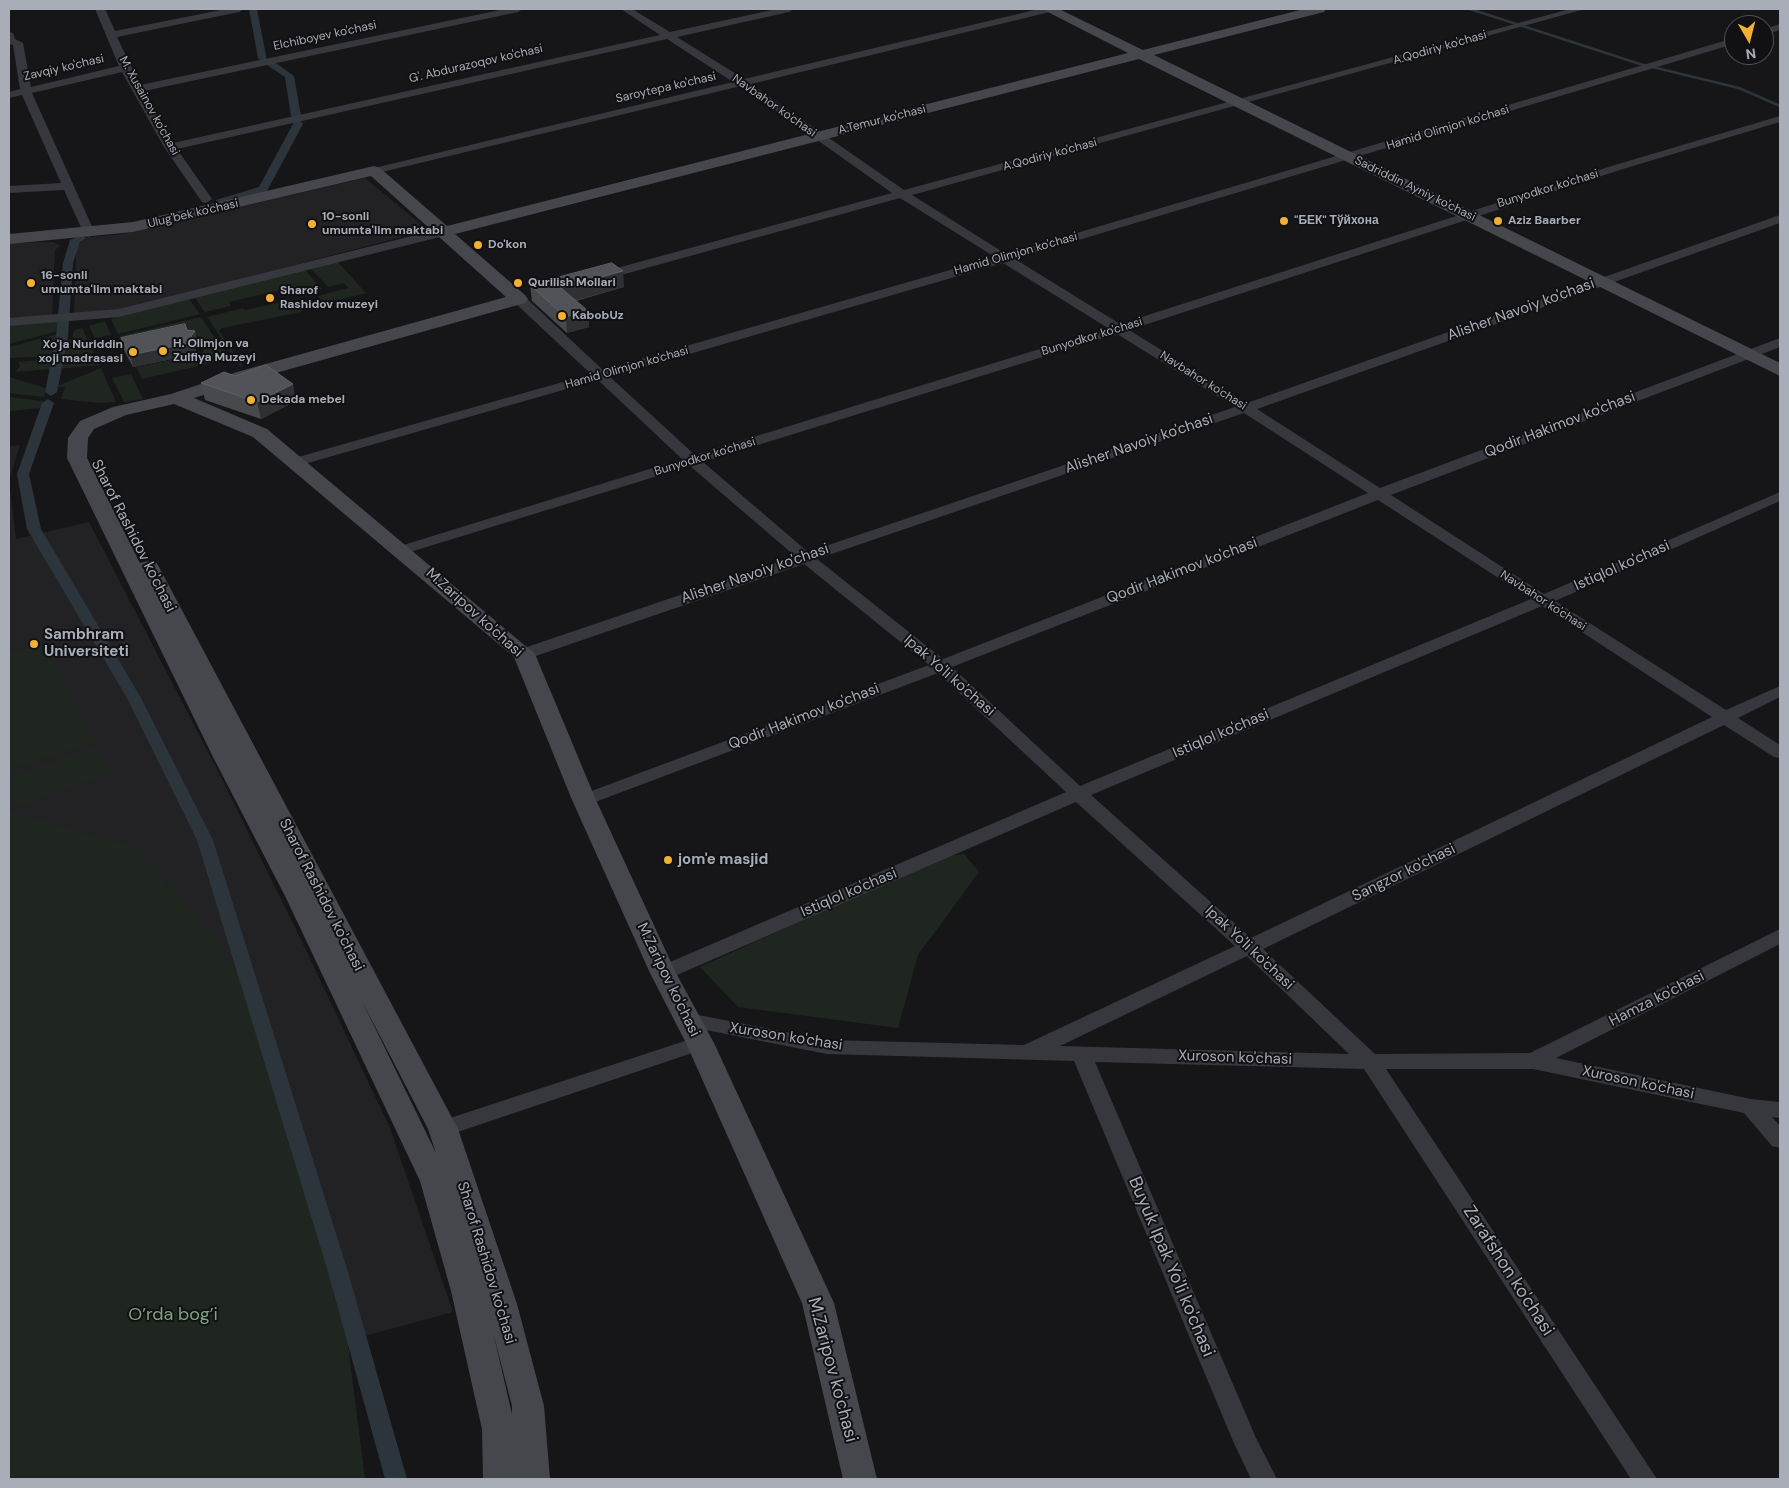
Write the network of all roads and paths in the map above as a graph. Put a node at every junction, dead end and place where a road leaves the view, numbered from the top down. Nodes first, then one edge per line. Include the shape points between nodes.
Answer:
1 (100, 9) edge
2 (238, 9) edge
3 (518, 9) edge
4 (626, 9) edge
5 (789, 9) edge
6 (1050, 9) edge
7 (1319, 9) edge
8 (1580, 9) edge
9 (9, 35) edge
10 (112, 35) junction
11 (670, 36) junction
12 (1724, 44) edge
13 (1143, 54) junction
14 (125, 68) junction
15 (743, 83) junction
16 (138, 89) junction
17 (26, 92) junction
18 (9, 95) edge
19 (1240, 103) junction
20 (1780, 120) edge
21 (816, 137) junction
22 (170, 146) junction
23 (1349, 158) junction
24 (374, 171) junction
25 (70, 186) junction
26 (9, 190) edge
27 (904, 195) junction
28 (206, 199) dead end
29 (1467, 214) junction
30 (1780, 219) edge
31 (444, 232) junction
32 (89, 233) junction
33 (9, 239) edge
34 (1006, 257) junction
35 (586, 281) edge
36 (1602, 281) junction
37 (524, 298) junction
38 (9, 322) edge
39 (1119, 328) junction
40 (1780, 342) edge
41 (1747, 354) junction
42 (1780, 370) edge
43 (603, 375) junction
44 (176, 398) junction
45 (1246, 408) junction
46 (78, 438) junction
47 (693, 460) junction
48 (296, 462) junction
49 (1379, 494) junction
50 (1780, 496) edge
51 (402, 550) junction
52 (805, 557) junction
53 (1542, 601) junction
54 (524, 654) junction
55 (941, 666) junction
56 (1780, 691) edge
57 (1725, 718) junction
58 (1780, 753) edge
59 (1078, 794) junction
60 (584, 800) junction
61 (1780, 936) edge
62 (1250, 948) junction
63 (663, 972) junction
64 (688, 1020) junction
65 (700, 1043) junction
66 (1026, 1052) junction
67 (1081, 1054) junction
68 (1534, 1061) junction
69 (1370, 1062) junction
70 (1750, 1107) junction
71 (1780, 1110) edge
72 (443, 1129) junction
73 (415, 1138) junction
74 (1780, 1140) edge
75 (500, 1479) edge
76 (533, 1479) edge
77 (860, 1479) edge
78 (1264, 1479) edge
79 (1645, 1479) edge

1 - 10 street, M. Xusainov ko'chasi
2 - 10 street
3 - 16 street, Elchiboyev ko'chasi
4 - 11 street, Navbahor ko'chasi
5 - 11 street, G'. Abdurazoqov ko'chasi
6 - 13 street, Sadriddin Ayniy ko'chasi
6 - 15 street, Saroytepa ko'chasi
7 - 13 street, A.Temur ko'chasi
8 - 19 street, A.Qodiriy ko'chasi
9 - 17 street via 10,41 18,43
10 - 14 street, M. Xusainov ko'chasi
11 - 15 street, Navbahor ko'chasi
11 - 22 street, G'. Abdurazoqov ko'chasi
12 - 23 street, Hamid Olimjon ko'chasi
13 - 19 street, Sadriddin Ayniy ko'chasi
13 - 21 street, A.Temur ko'chasi
14 - 16 street, M. Xusainov ko'chasi
14 - 17 street, Zavqiy ko'chasi
15 - 21 street, Navbahor ko'chasi
15 - 24 street, Saroytepa ko'chasi
16 - 22 street, M. Xusainov ko'chasi
17 - 18 street, Zavqiy ko'chasi
17 - 25 street
19 - 23 street, Sadriddin Ayniy ko'chasi
19 - 27 street, A.Qodiriy ko'chasi
20 - 29 street, Bunyodkor ko'chasi
21 - 27 street, Navbahor ko'chasi
21 - 31 street, A.Temur ko'chasi
22 - 28 street, M. Xusainov ko'chasi
23 - 29 street, Sadriddin Ayniy ko'chasi
23 - 34 street, Hamid Olimjon ko'chasi
24 - 31 street
24 - 32 street, Ulug'bek ko'chasi via 142,225
25 - 26 street
25 - 32 street
27 - 34 street, Navbahor ko'chasi
27 - 35 street, A.Qodiriy ko'chasi
29 - 36 street, Sadriddin Ayniy ko'chasi
29 - 39 street, Bunyodkor ko'chasi
30 - 36 street, Alisher Navoiy ko'chasi
31 - 37 street
31 - 38 street via 119,313
32 - 33 street, Ulug'bek ko'chasi
34 - 39 street, Navbahor ko'chasi
34 - 43 street, Hamid Olimjon ko'chasi
36 - 41 street, Sadriddin Ayniy ko'chasi
36 - 45 street, Alisher Navoiy ko'chasi
37 - 43 street, Ipak Yo'li ko'chasi
37 - 44 street
39 - 45 street, Navbahor ko'chasi
39 - 47 street, Bunyodkor ko'chasi
40 - 41 street, Qodir Hakimov ko'chasi
41 - 42 street, Sadriddin Ayniy ko'chasi
41 - 49 street, Qodir Hakimov ko'chasi
43 - 47 street, Ipak Yo'li ko'chasi
43 - 48 street, Hamid Olimjon ko'chasi
44 - 46 street via 120,411 87,425
44 - 48 street, M.Zaripov ko'chasi via 260,433
45 - 49 street, Navbahor ko'chasi
45 - 52 street, Alisher Navoiy ko'chasi
46 - 72 street, Sharof Rashidov ko'chasi via 88,446 183,635
46 - 73 street via 77,458 110,528 299,898
47 - 51 street, Bunyodkor ko'chasi
47 - 52 street, Ipak Yo'li ko'chasi
48 - 51 street, M.Zaripov ko'chasi
49 - 53 street, Navbahor ko'chasi
49 - 55 street, Qodir Hakimov ko'chasi
50 - 53 street, Istiqlol ko'chasi
51 - 54 street, M.Zaripov ko'chasi
52 - 54 street, Alisher Navoiy ko'chasi
52 - 55 street, Ipak Yo'li ko'chasi
53 - 57 street, Navbahor ko'chasi
53 - 59 street, Istiqlol ko'chasi
54 - 60 street, M.Zaripov ko'chasi
55 - 59 street, Ipak Yo'li ko'chasi
55 - 60 street, Qodir Hakimov ko'chasi
56 - 57 street, Sangzor ko'chasi
57 - 58 street, Navbahor ko'chasi
57 - 62 street, Sangzor ko'chasi
59 - 62 street, Ipak Yo'li ko'chasi
59 - 63 street, Istiqlol ko'chasi
60 - 63 street, M.Zaripov ko'chasi
61 - 68 street, Hamza ko'chasi
62 - 66 street, Sangzor ko'chasi
62 - 69 street, Ipak Yo'li ko'chasi
63 - 64 street, M.Zaripov ko'chasi
64 - 65 street, M.Zaripov ko'chasi
64 - 66 street, Xuroson ko'chasi via 827,1047
65 - 72 street, M.Zaripov ko'chasi
65 - 77 street, M.Zaripov ko'chasi via 818,1304
66 - 67 street, Xuroson ko'chasi
67 - 69 street, Xuroson ko'chasi
67 - 78 street, Buyuk Ipak Yo'li ko'chasi via 1241,1432
68 - 69 street, Xuroson ko'chasi
68 - 70 street, Xuroson ko'chasi
69 - 79 street, Zarafshon ko'chasi
70 - 71 street, Xuroson ko'chasi
70 - 74 street
72 - 73 street
72 - 76 street, Sharof Rashidov ko'chasi via 501,1304 528,1406
73 - 75 street via 435,1181 467,1291 499,1429

